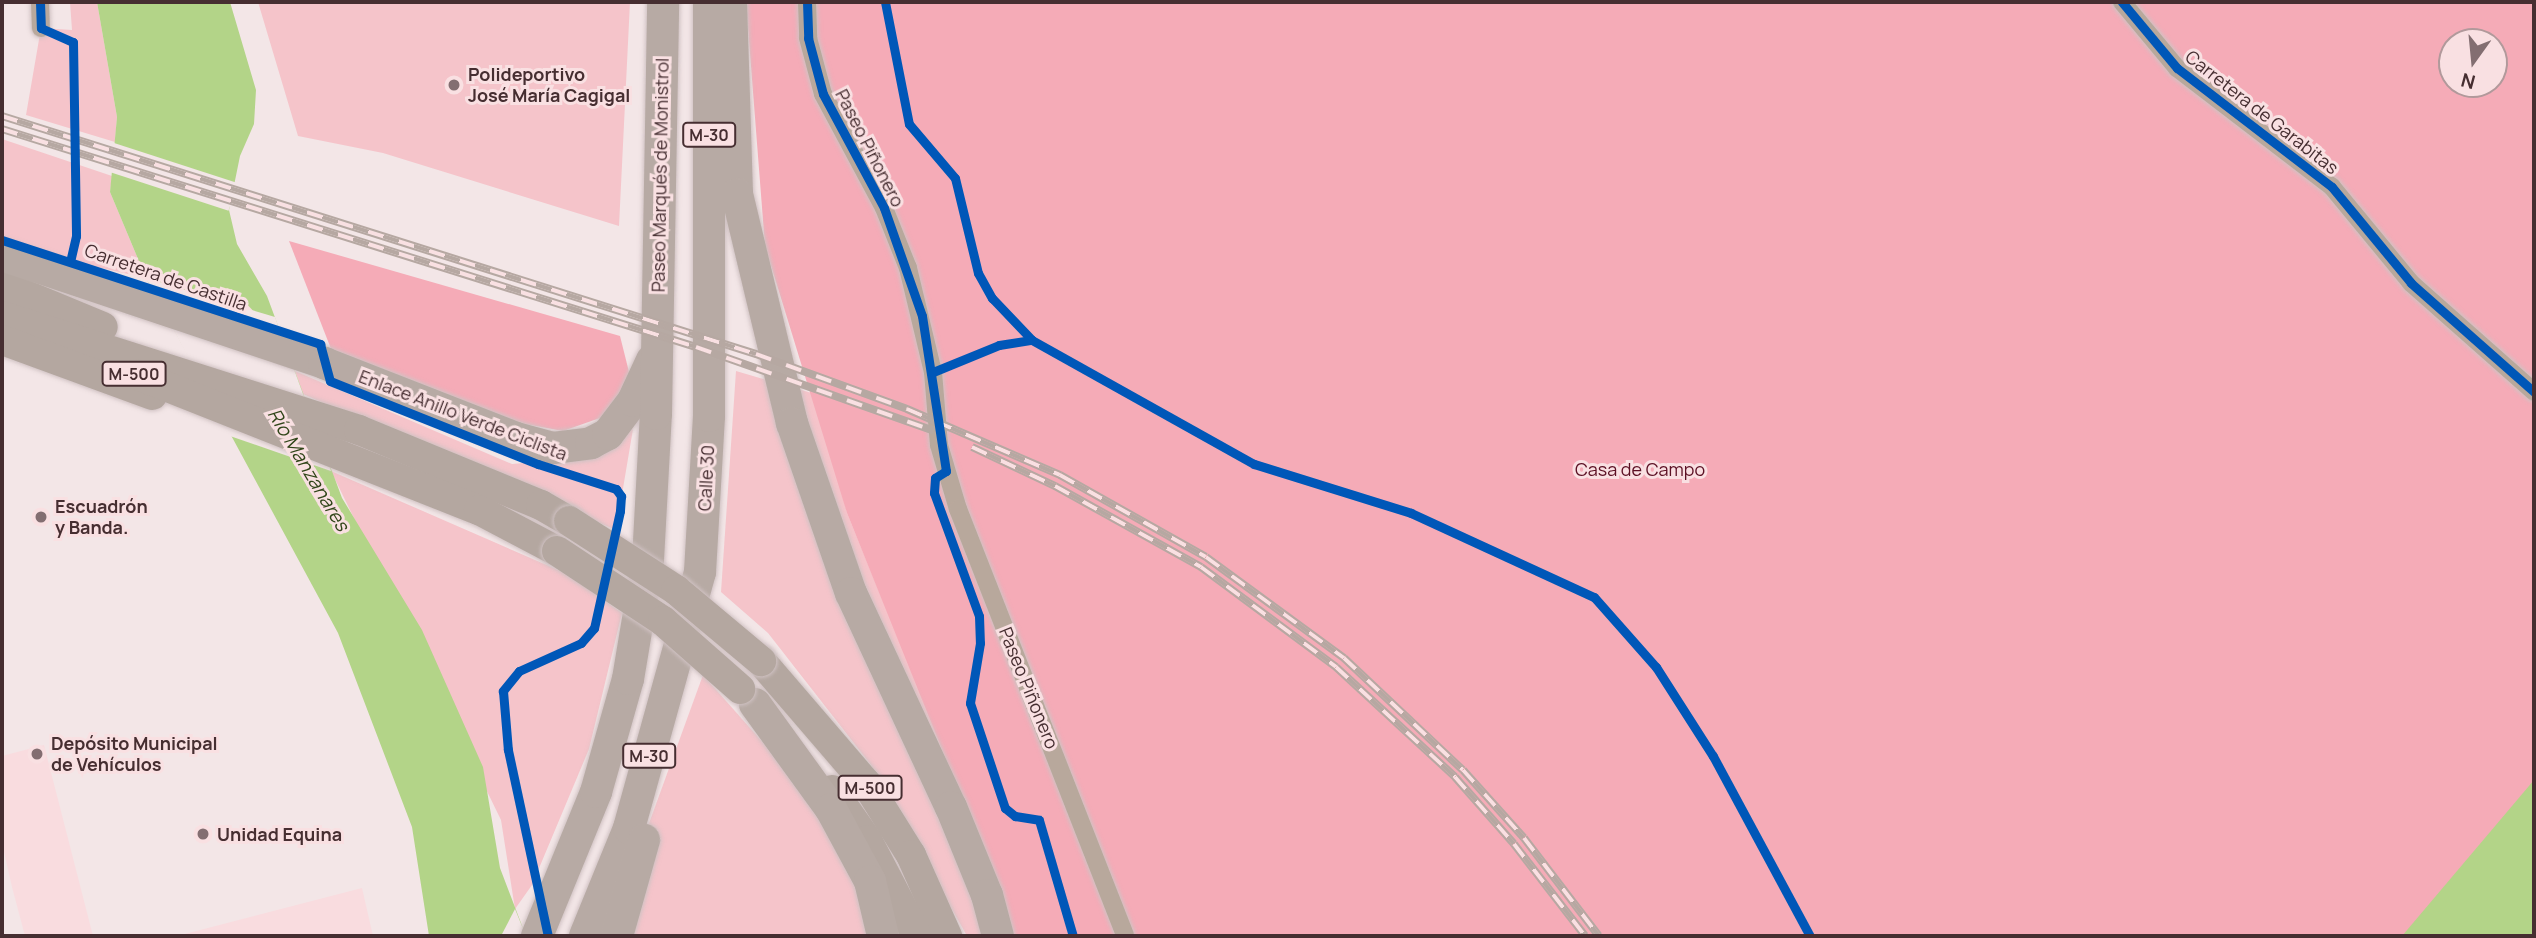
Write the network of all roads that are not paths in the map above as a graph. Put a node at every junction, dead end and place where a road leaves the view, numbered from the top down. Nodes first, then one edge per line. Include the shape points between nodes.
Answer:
1 (40, 2) edge
2 (663, 2) edge
3 (709, 2) edge
4 (731, 2) edge
5 (807, 2) edge
6 (2122, 2) edge
7 (41, 28) dead end
8 (2, 255) edge
9 (2, 285) edge
10 (2, 316) edge
11 (2, 340) edge
12 (656, 349) junction
13 (2, 357) edge
14 (96, 376) junction
15 (247, 391) junction
16 (2534, 392) edge
17 (268, 428) junction
18 (700, 572) junction
19 (747, 697) junction
20 (537, 936) edge
21 (585, 936) edge
22 (617, 936) edge
23 (884, 936) edge
24 (917, 936) edge
25 (947, 936) edge
26 (998, 936) edge
27 (1125, 936) edge

1 - 7 street
2 - 12 highway, Paseo Marqués de Monistrol / M-30
3 - 18 highway, Calle 30 / M-30 via 709,415
4 - 26 highway via 737,194 792,423 851,593 951,807 987,895
5 - 27 street, Paseo Piñonero via 808,38 823,93 884,208 908,268 933,372 939,445 958,509
6 - 16 street, Carretera de Garabitas via 2177,68 2332,187 2412,283
8 - 12 highway via 324,363 554,448 591,443 608,433 633,401
9 - 15 highway, M-500 via 187,360
10 - 15 highway, M-500
10 - 17 highway, M-500
11 - 14 highway, M-500
12 - 20 highway, M-30 via 648,560 628,679 596,792
13 - 14 highway, M-500
14 - 17 highway, M-500
15 - 25 highway, M-500, bridge via 359,430 569,521 676,590 761,662 866,783 911,855
17 - 19 highway, M-500, bridge via 478,510 557,551 663,621
18 - 21 highway, Calle 30 / M-30 via 629,828
18 - 22 highway via 678,712
19 - 23 highway via 831,809 870,881
19 - 24 highway, M-500 via 843,802

